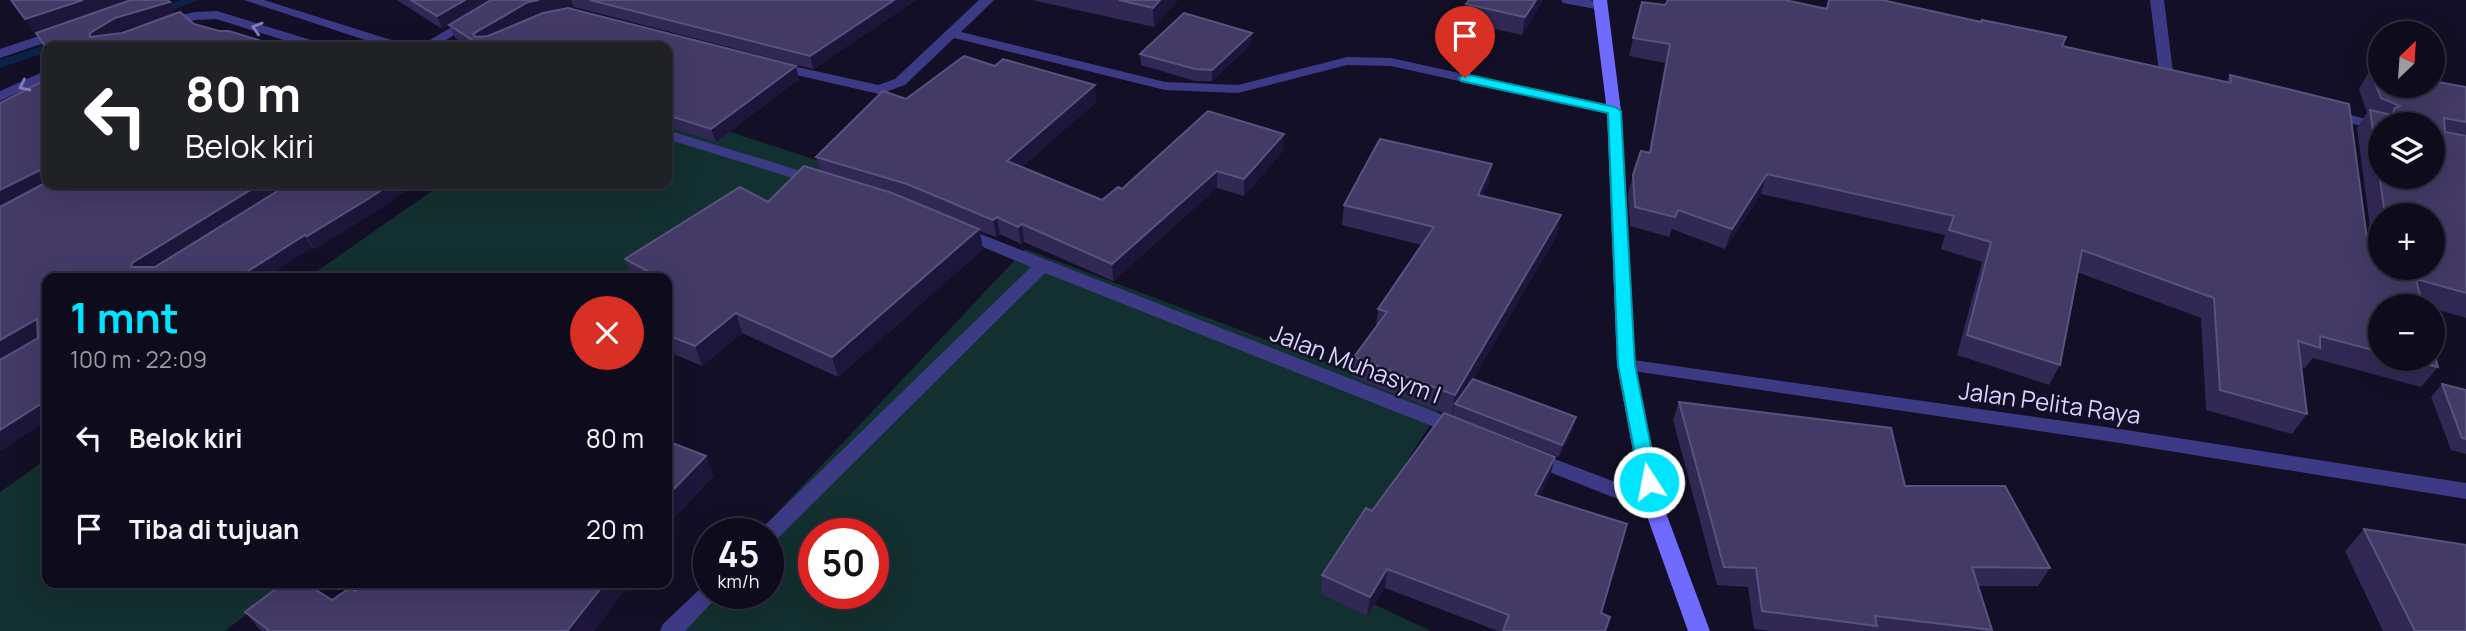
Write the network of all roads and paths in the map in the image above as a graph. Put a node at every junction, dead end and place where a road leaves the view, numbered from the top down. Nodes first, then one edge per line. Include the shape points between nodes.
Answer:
1 (251, 0) edge
2 (506, 0) edge
3 (986, 0) edge
4 (1568, 0) edge
5 (2157, 0) edge
6 (1601, 3) edge
7 (153, 26) edge
8 (72, 29) edge
9 (953, 34) junction
10 (303, 42) edge
11 (383, 42) edge
12 (434, 42) edge
13 (0, 54) edge
14 (761, 62) edge
15 (2166, 72) edge
16 (42, 76) edge
17 (0, 97) edge
18 (2308, 108) edge
19 (1615, 111) junction
20 (2368, 126) edge
21 (672, 136) edge
22 (838, 187) edge
23 (941, 223) edge
24 (1042, 266) junction
25 (1626, 365) junction
26 (1471, 434) edge
27 (1510, 449) edge
28 (2466, 491) edge
29 (1653, 505) junction
30 (784, 519) edge
31 (693, 609) edge
32 (671, 631) edge
33 (1699, 631) edge

1 - 11 street
2 - 12 street
3 - 9 street
4 - 6 street
5 - 15 street
6 - 19 main road
10 -> 7 street via 217,15
8 - 13 street
9 - 14 street via 900,82 879,90
9 - 19 street via 1165,86 1238,89 1314,67 1368,60
16 -> 17 street
18 - 20 street via 2347,124
19 - 25 main road
21 - 22 street
23 - 24 street, Jalan Muhasym I
24 - 26 street, Jalan Muhasym I
24 - 30 street
25 - 28 street, Jalan Pelita Raya
25 - 29 main road
27 - 29 street
29 - 33 main road
31 - 32 street

